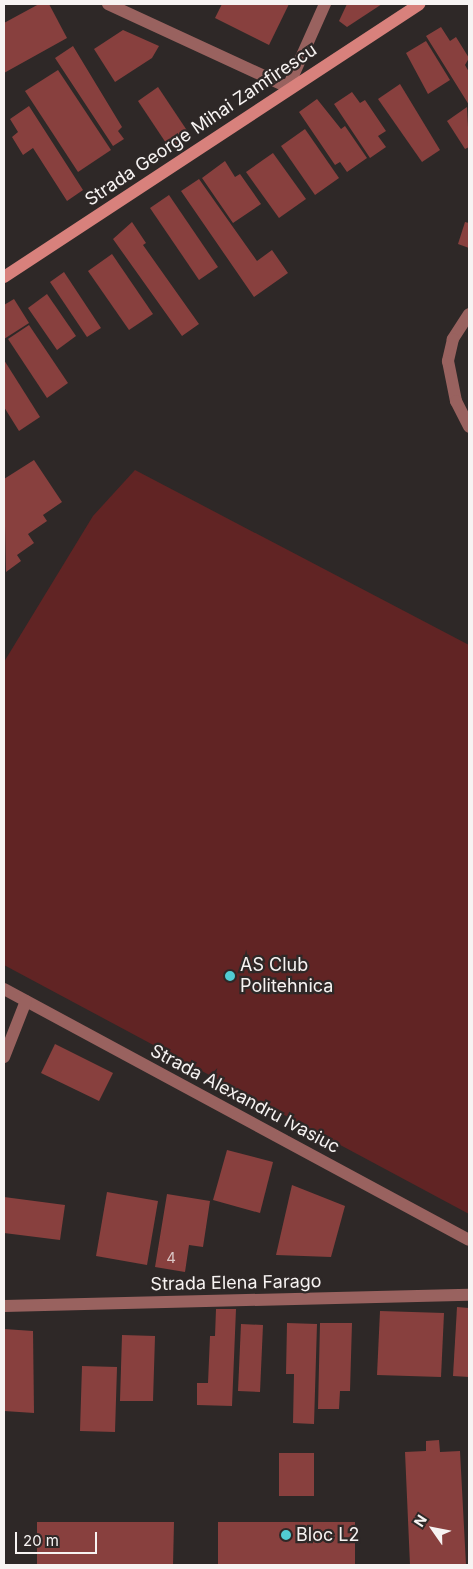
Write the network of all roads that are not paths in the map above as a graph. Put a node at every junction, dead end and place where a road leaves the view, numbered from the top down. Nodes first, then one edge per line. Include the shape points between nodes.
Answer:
1 (108, 4) edge
2 (325, 4) edge
3 (419, 4) edge
4 (288, 87) junction
5 (4, 277) edge
6 (469, 314) edge
7 (469, 427) edge
8 (4, 989) edge
9 (26, 1001) junction
10 (4, 1057) edge
11 (469, 1240) edge
12 (469, 1296) edge
13 (4, 1306) edge

1 - 4 street
2 - 4 street
3 - 4 street, Strada George Mihai Zamfirescu
4 - 5 street, Strada George Mihai Zamfirescu
6 - 7 street via 452,339 448,361 456,401
8 - 9 street, Strada Alexandru Ivasiuc
9 - 10 street
9 - 11 street, Strada Alexandru Ivasiuc
12 - 13 street, Strada Elena Farago

